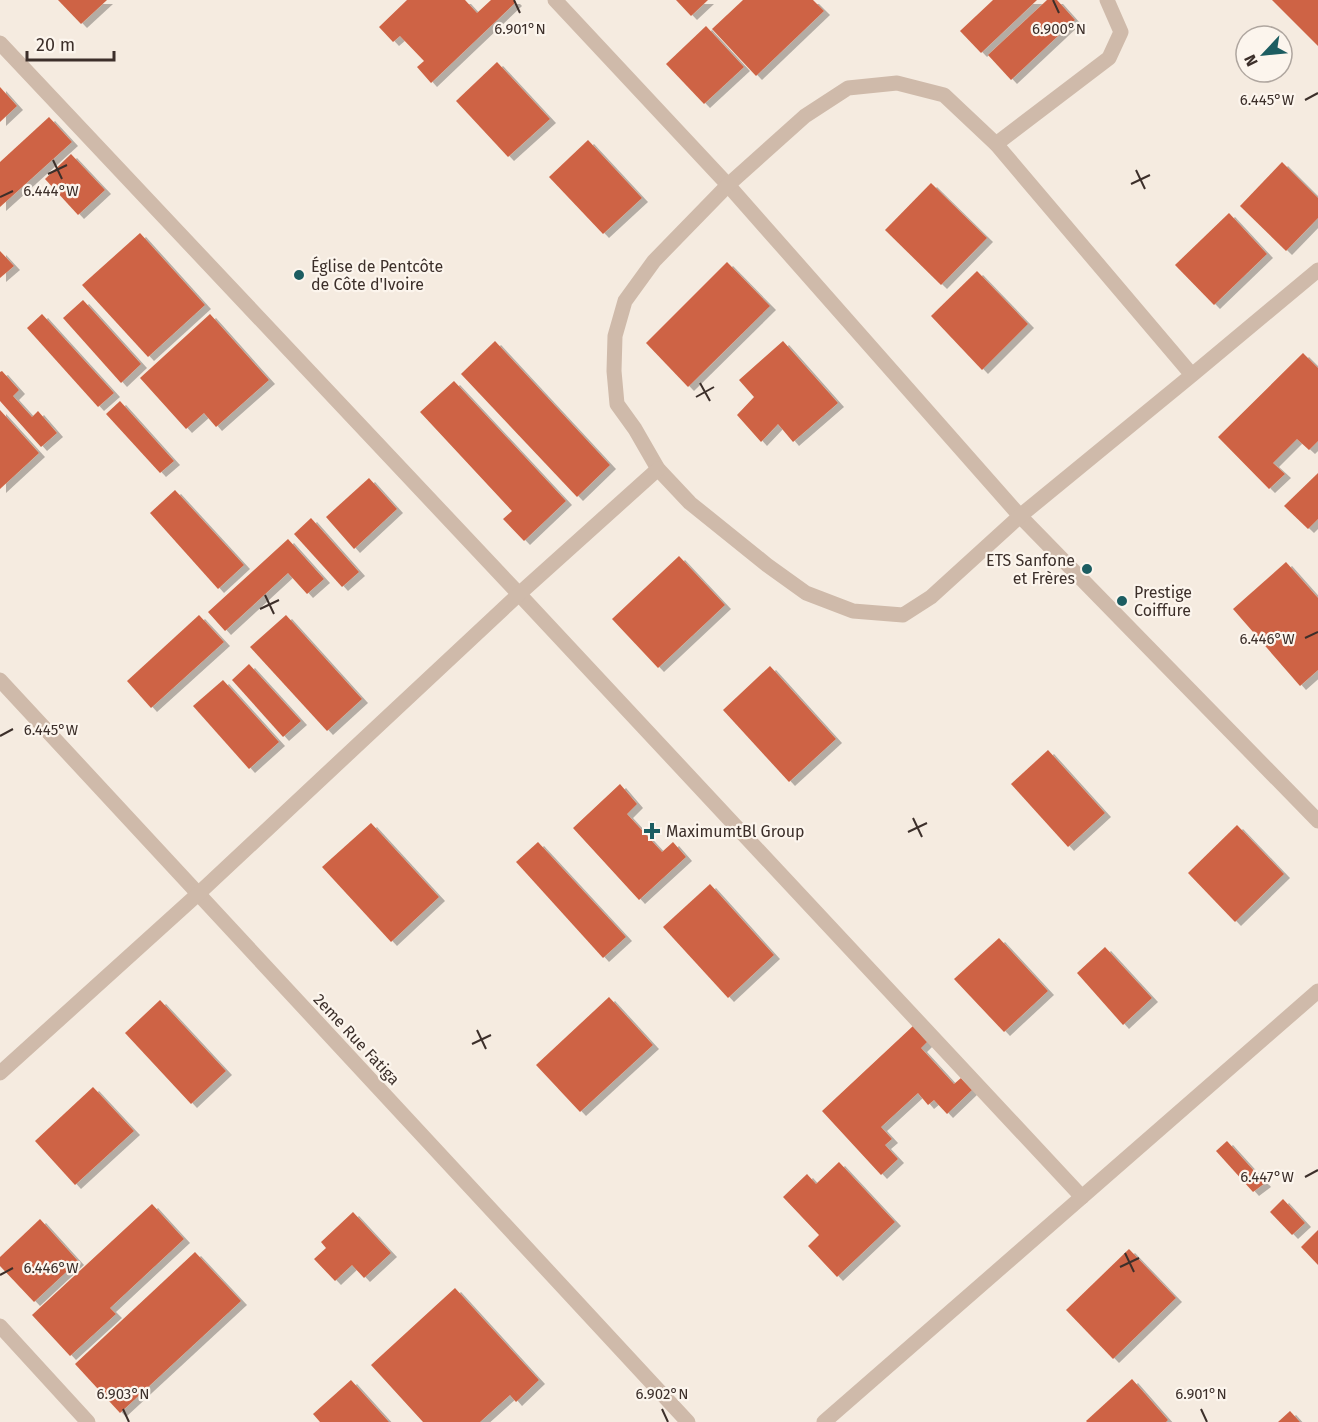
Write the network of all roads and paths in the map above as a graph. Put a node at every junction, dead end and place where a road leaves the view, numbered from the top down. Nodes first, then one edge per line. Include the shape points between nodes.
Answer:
1 (555, 0) edge
2 (1107, 0) edge
3 (0, 43) edge
4 (996, 144) junction
5 (728, 184) junction
6 (1318, 270) edge
7 (1192, 375) junction
8 (658, 469) junction
9 (1020, 516) junction
10 (519, 594) junction
11 (0, 680) edge
12 (1318, 821) edge
13 (198, 894) junction
14 (1318, 991) edge
15 (0, 1073) edge
16 (1082, 1197) junction
17 (0, 1326) edge
18 (88, 1422) edge
19 (688, 1422) edge
20 (824, 1422) edge

1 - 5 street
2 - 4 street via 1121,32 1109,58
3 - 10 street
4 - 5 street via 944,95 897,83 848,88 805,116
4 - 7 street
5 - 8 street via 654,261 625,301 615,336 617,404
5 - 9 street
6 - 7 street
7 - 9 street
8 - 9 street via 690,503 767,565 806,593 853,611 903,615 931,597
8 - 10 street
9 - 12 street
10 - 13 street
10 - 16 street
11 - 13 street, 2eme Rue Fatiga
13 - 15 street
13 - 19 street, 2eme Rue Fatiga
14 - 16 street
16 - 20 street
17 - 18 street

